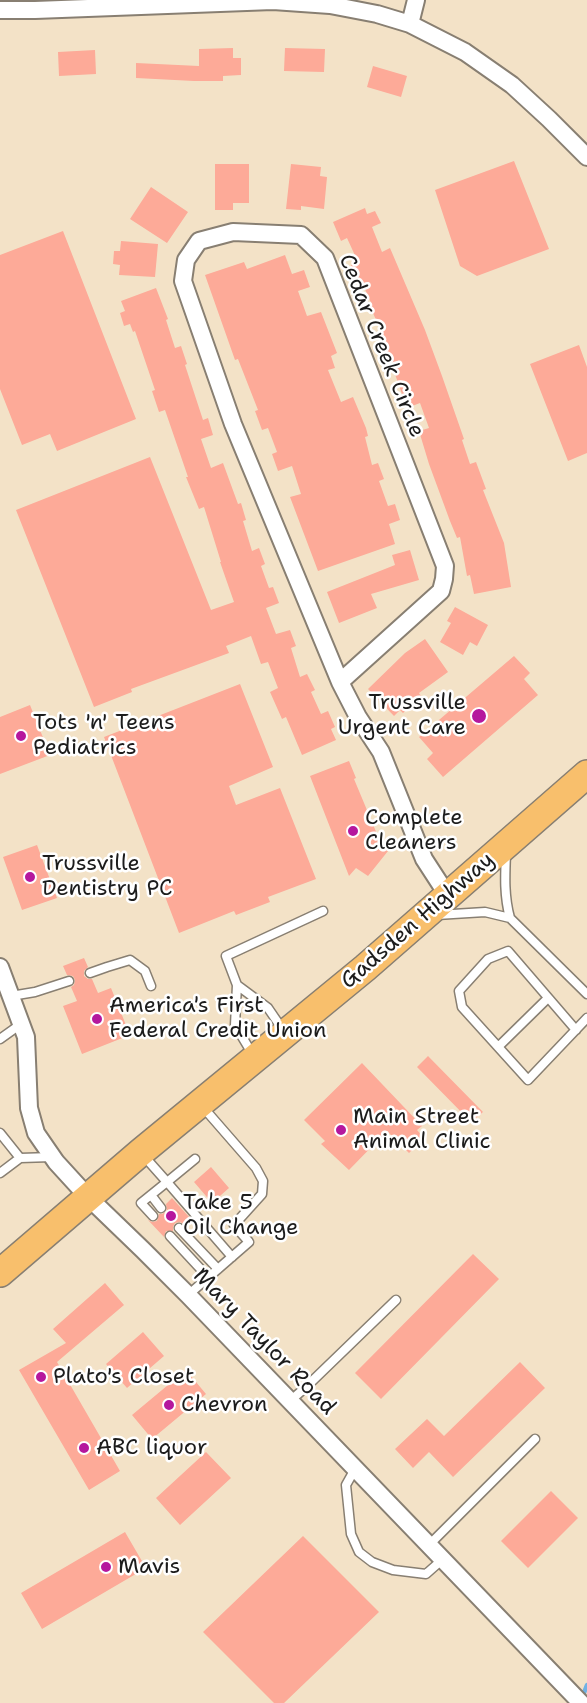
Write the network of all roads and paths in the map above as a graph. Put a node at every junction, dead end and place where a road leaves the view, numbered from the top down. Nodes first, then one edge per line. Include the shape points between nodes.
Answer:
1 (416, 0) edge
2 (0, 10) edge
3 (410, 24) junction
4 (587, 157) edge
5 (340, 682) junction
6 (587, 774) edge
7 (506, 845) junction
8 (448, 896) junction
9 (323, 911) dead end
10 (425, 915) junction
11 (510, 918) junction
12 (0, 967) edge
13 (90, 974) dead end
14 (69, 981) dead end
15 (237, 985) junction
16 (151, 986) dead end
17 (587, 994) edge
18 (11, 996) junction
19 (548, 998) junction
20 (587, 1018) edge
21 (21, 1024) junction
22 (576, 1030) junction
23 (285, 1033) junction
24 (0, 1039) edge
25 (498, 1047) junction
26 (254, 1058) junction
27 (199, 1103) junction
28 (0, 1133) edge
29 (141, 1152) junction
30 (52, 1157) junction
31 (20, 1158) junction
32 (195, 1159) dead end
33 (0, 1173) edge
34 (167, 1182) junction
35 (151, 1195) junction
36 (88, 1197) junction
37 (161, 1208) dead end
38 (153, 1216) dead end
39 (179, 1228) dead end
40 (170, 1236) dead end
41 (232, 1257) junction
42 (218, 1269) junction
43 (0, 1273) edge
44 (208, 1277) junction
45 (188, 1295) junction
46 (396, 1300) dead end
47 (290, 1401) junction
48 (535, 1439) dead end
49 (356, 1469) junction
50 (429, 1545) junction
51 (443, 1559) junction
52 (581, 1703) edge

1 - 3 street
2 - 3 street via 273,2 330,4
3 - 4 street via 465,52 512,85
5 - 5 street, Cedar Creek Circle via 233,424 183,281 186,260 199,242 233,232 301,235 325,258 445,566 441,591
5 - 8 street, Cedar Creek Circle via 381,752 424,859
6 - 7 main road, Gadsden Highway
7 - 8 main road, Gadsden Highway
7 - 11 lane via 505,888
8 - 10 main road, Gadsden Highway
9 - 15 lane via 226,956
10 - 11 lane via 485,912
10 - 23 main road, Gadsden Highway
11 - 17 lane
12 - 18 street, Mary Taylor Road
13 - 16 lane via 130,960 145,971
14 - 18 lane
15 - 23 lane via 268,1008
15 - 26 lane via 235,1025
18 - 21 street, Mary Taylor Road
19 - 22 lane
19 - 25 lane
19 - 25 lane via 508,951 488,959 459,991 462,1007
20 - 22 lane
21 - 24 lane
21 - 30 street, Mary Taylor Road via 26,1037 29,1108 36,1133
22 - 25 lane via 528,1080
23 - 26 main road, Gadsden Highway
26 - 27 main road, Gadsden Highway
27 - 29 main road, Gadsden Highway
27 - 41 lane via 263,1181 262,1194 234,1225 249,1242
28 - 31 lane
29 - 34 lane
29 - 36 main road, Gadsden Highway
30 - 31 lane
30 - 36 street, Mary Taylor Road
31 - 33 lane
32 - 34 lane
34 - 35 lane
34 - 41 lane
35 - 37 lane
35 - 38 lane via 141,1203
36 - 43 main road, Gadsden Highway
36 - 45 street, Mary Taylor Road
39 - 42 lane
40 - 44 lane
41 - 42 lane
42 - 44 lane
44 - 45 lane
45 - 47 street, Mary Taylor Road
46 - 47 lane
47 - 49 street, Mary Taylor Road
48 - 50 lane
49 - 50 street, Mary Taylor Road
49 - 51 lane via 346,1485 351,1534 359,1552 393,1570 426,1574
50 - 51 street, Mary Taylor Road
51 - 52 street, Mary Taylor Road

